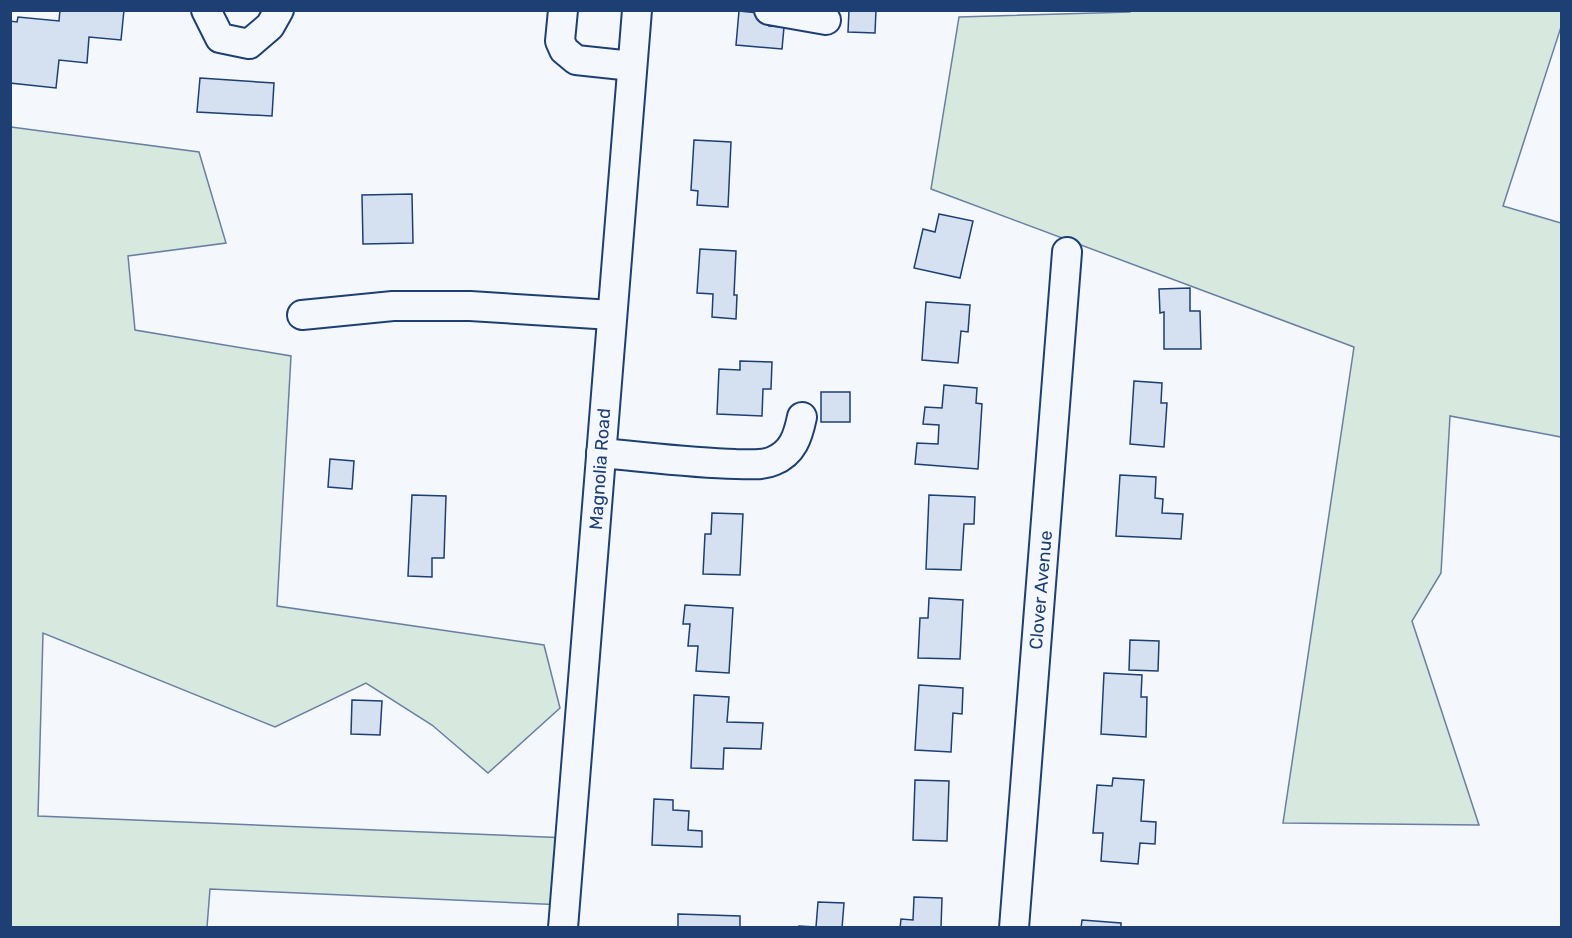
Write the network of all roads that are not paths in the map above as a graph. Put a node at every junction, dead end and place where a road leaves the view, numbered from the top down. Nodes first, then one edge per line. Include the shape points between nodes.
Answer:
1 (206, 10) edge
2 (279, 10) edge
3 (563, 10) edge
4 (637, 10) edge
5 (769, 10) edge
6 (826, 20) dead end
7 (632, 66) junction
8 (1067, 252) dead end
9 (302, 315) dead end
10 (612, 315) junction
11 (802, 417) dead end
12 (601, 453) junction
13 (564, 927) edge
14 (1014, 927) edge

1 - 2 street via 220,38 249,44 270,26
3 - 7 street via 560,41 576,60
4 - 7 street, Magnolia Road
5 - 6 street
7 - 10 street, Magnolia Road
8 - 14 street, Clover Avenue
9 - 10 street via 393,306 470,306
10 - 12 street, Magnolia Road
11 - 12 street via 798,436 788,451 761,464
12 - 13 street, Magnolia Road

